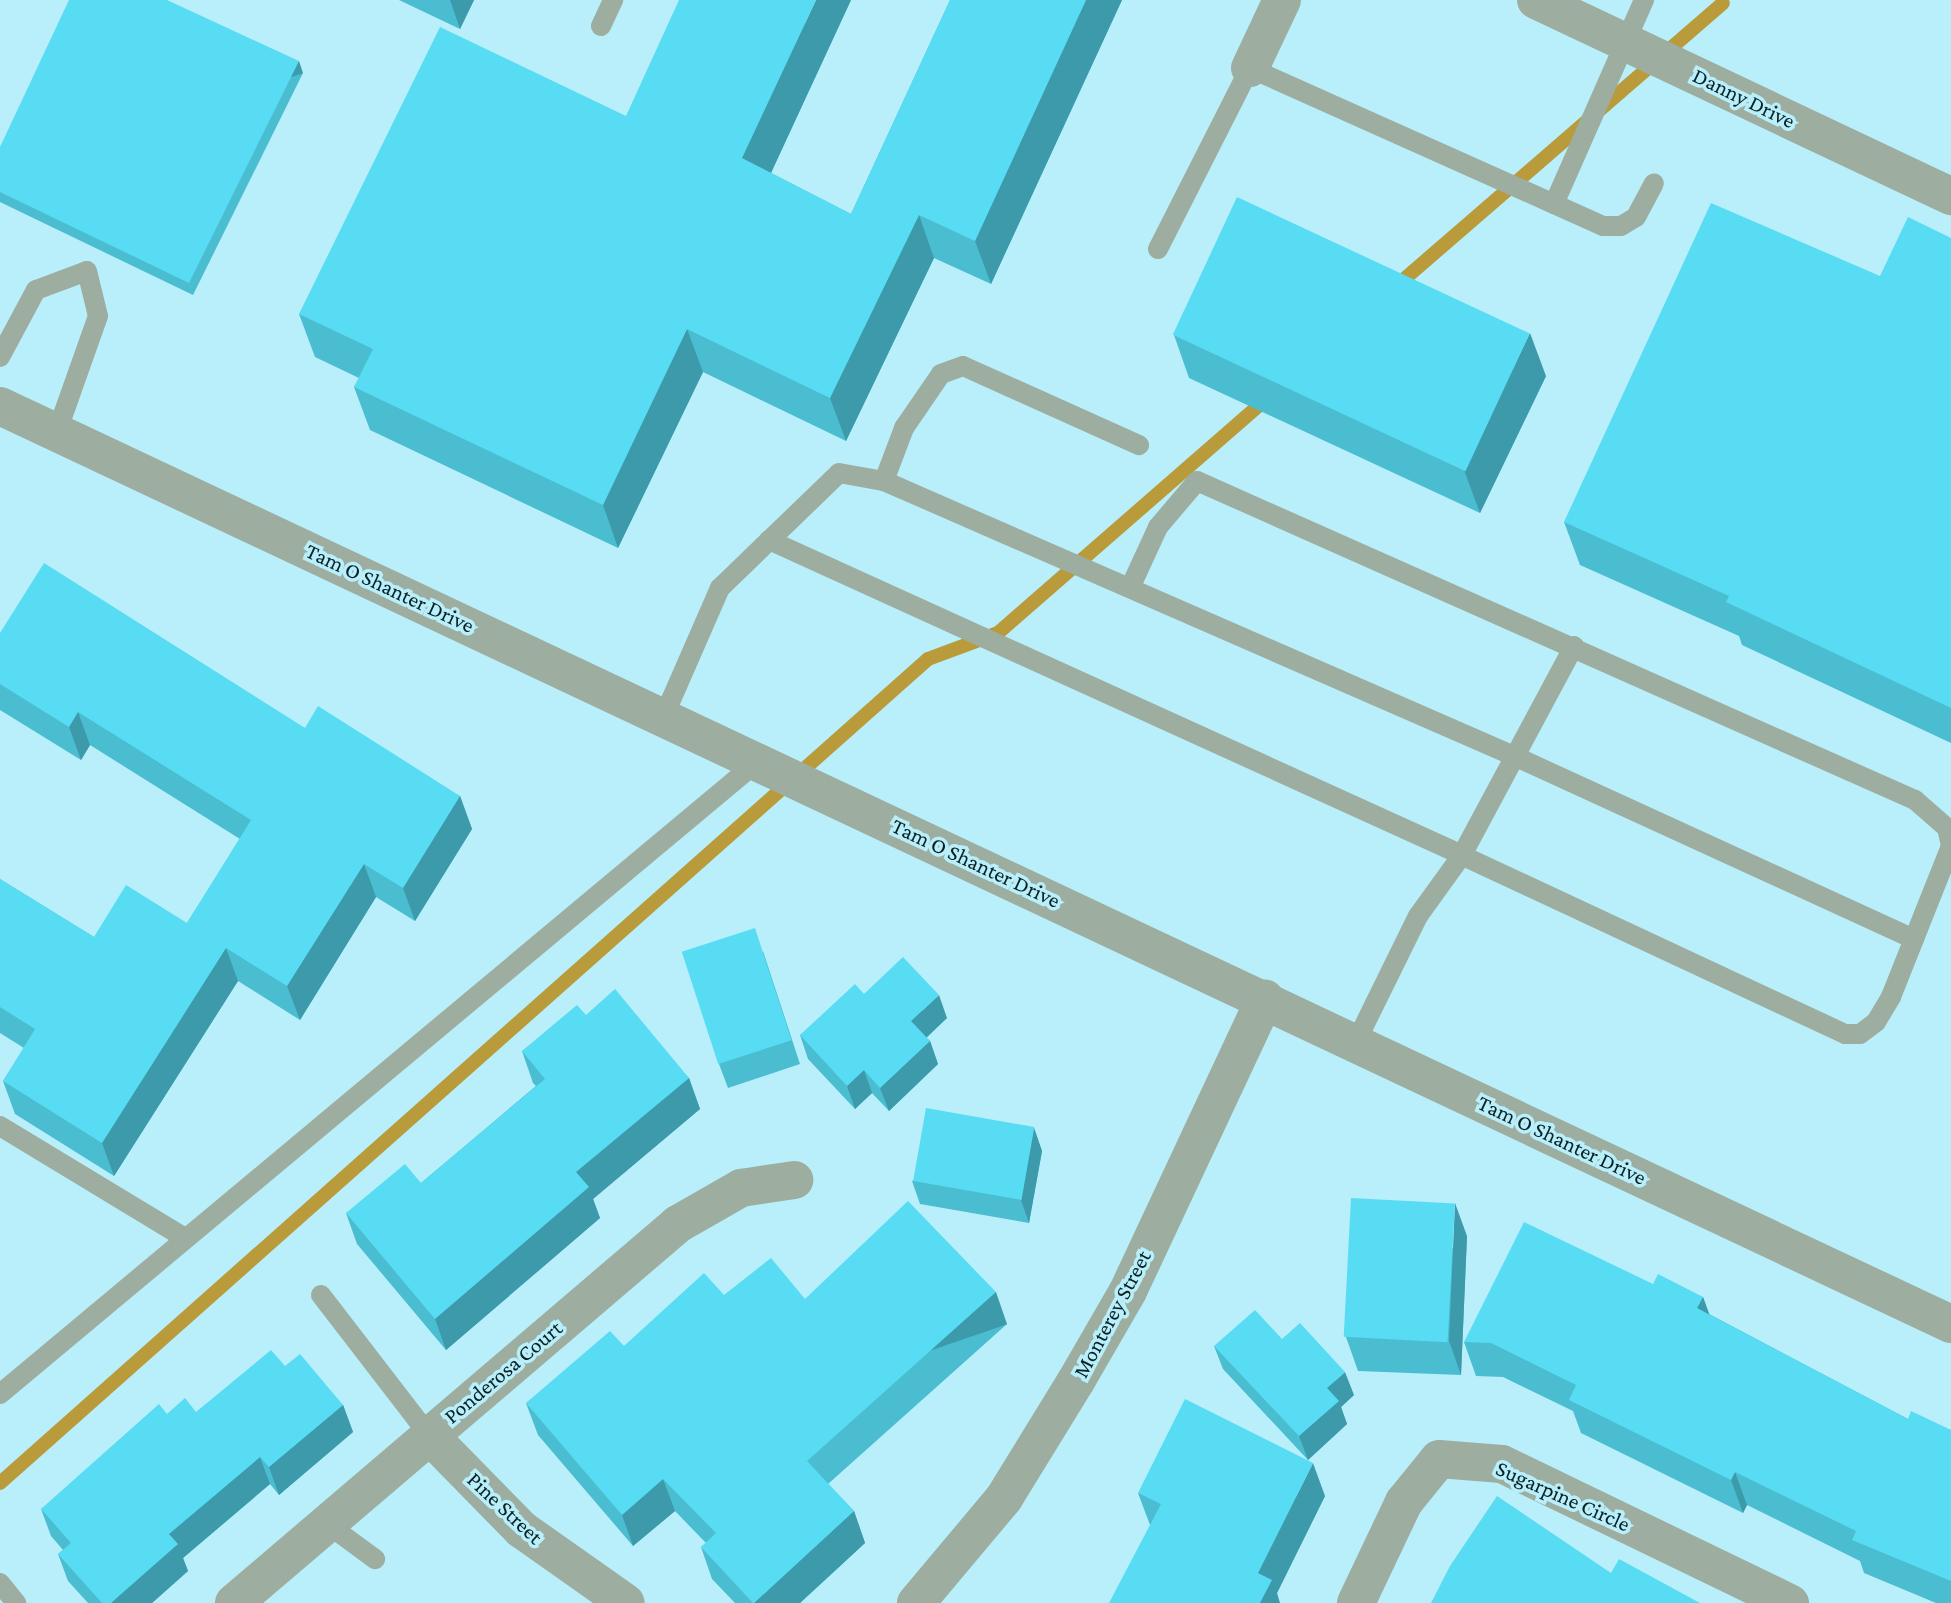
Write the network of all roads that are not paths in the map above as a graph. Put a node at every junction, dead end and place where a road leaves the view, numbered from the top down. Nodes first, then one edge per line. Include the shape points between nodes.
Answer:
1 (613, 0) edge
2 (1282, 0) edge
3 (1536, 0) edge
4 (1644, 0) edge
5 (601, 26) dead end
6 (1627, 42) junction
7 (1250, 68) junction
8 (1654, 183) dead end
9 (1951, 196) edge
10 (1554, 204) junction
11 (1158, 249) dead end
12 (0, 357) edge
13 (0, 406) edge
14 (57, 432) junction
15 (1139, 445) dead end
16 (884, 481) junction
17 (769, 540) junction
18 (1130, 588) junction
19 (1574, 646) junction
20 (664, 716) junction
21 (1514, 756) junction
22 (758, 761) junction
23 (1462, 855) junction
24 (1914, 939) junction
25 (1265, 998) junction
26 (1356, 1042) junction
27 (0, 1126) edge
28 (794, 1180) dead end
29 (185, 1238) junction
30 (321, 1295) dead end
31 (1951, 1324) edge
32 (0, 1394) edge
33 (429, 1435) junction
34 (326, 1523) junction
35 (375, 1559) dead end
36 (0, 1583) edge
37 (16, 1603) edge
38 (234, 1603) edge
39 (626, 1603) edge
40 (916, 1603) edge
41 (1356, 1603) edge
42 (1790, 1603) edge

1 - 5 lane
2 - 7 street
3 - 6 street, Danny Drive
4 - 6 lane
6 - 9 street, Danny Drive
6 - 10 lane
7 - 10 lane
7 - 11 lane
8 - 10 lane via 1645,205 1621,226 1603,226
12 - 14 lane via 36,290 87,271 98,316
13 - 14 street, Tam O Shanter Drive
14 - 20 street, Tam O Shanter Drive
15 - 16 lane via 963,366 941,374 927,391 904,428
16 - 17 lane via 839,473
16 - 18 lane
17 - 20 lane via 720,588
17 - 23 lane
18 - 19 lane via 1158,527 1197,481
18 - 21 lane
19 - 21 lane
19 - 24 lane via 1934,812 1947,828 1951,846
20 - 22 street, Tam O Shanter Drive
21 - 23 lane
21 - 24 lane
22 - 25 street, Tam O Shanter Drive
22 - 29 lane
23 - 24 lane via 1845,1034 1860,1034 1876,1022
23 - 26 lane via 1418,916
25 - 26 street, Tam O Shanter Drive
25 - 40 street, Monterey Street via 1128,1291 1004,1498
26 - 31 street, Tam O Shanter Drive
27 - 29 lane
28 - 33 street, Ponderosa Court via 741,1188 678,1224
29 - 32 lane
30 - 33 lane
33 - 34 street, Ponderosa Court
33 - 39 street, Pine Street via 521,1529
34 - 35 lane
34 - 38 street, Ponderosa Court
36 - 37 lane
41 - 42 street, Sugarpine Circle via 1404,1502 1439,1459 1502,1464

